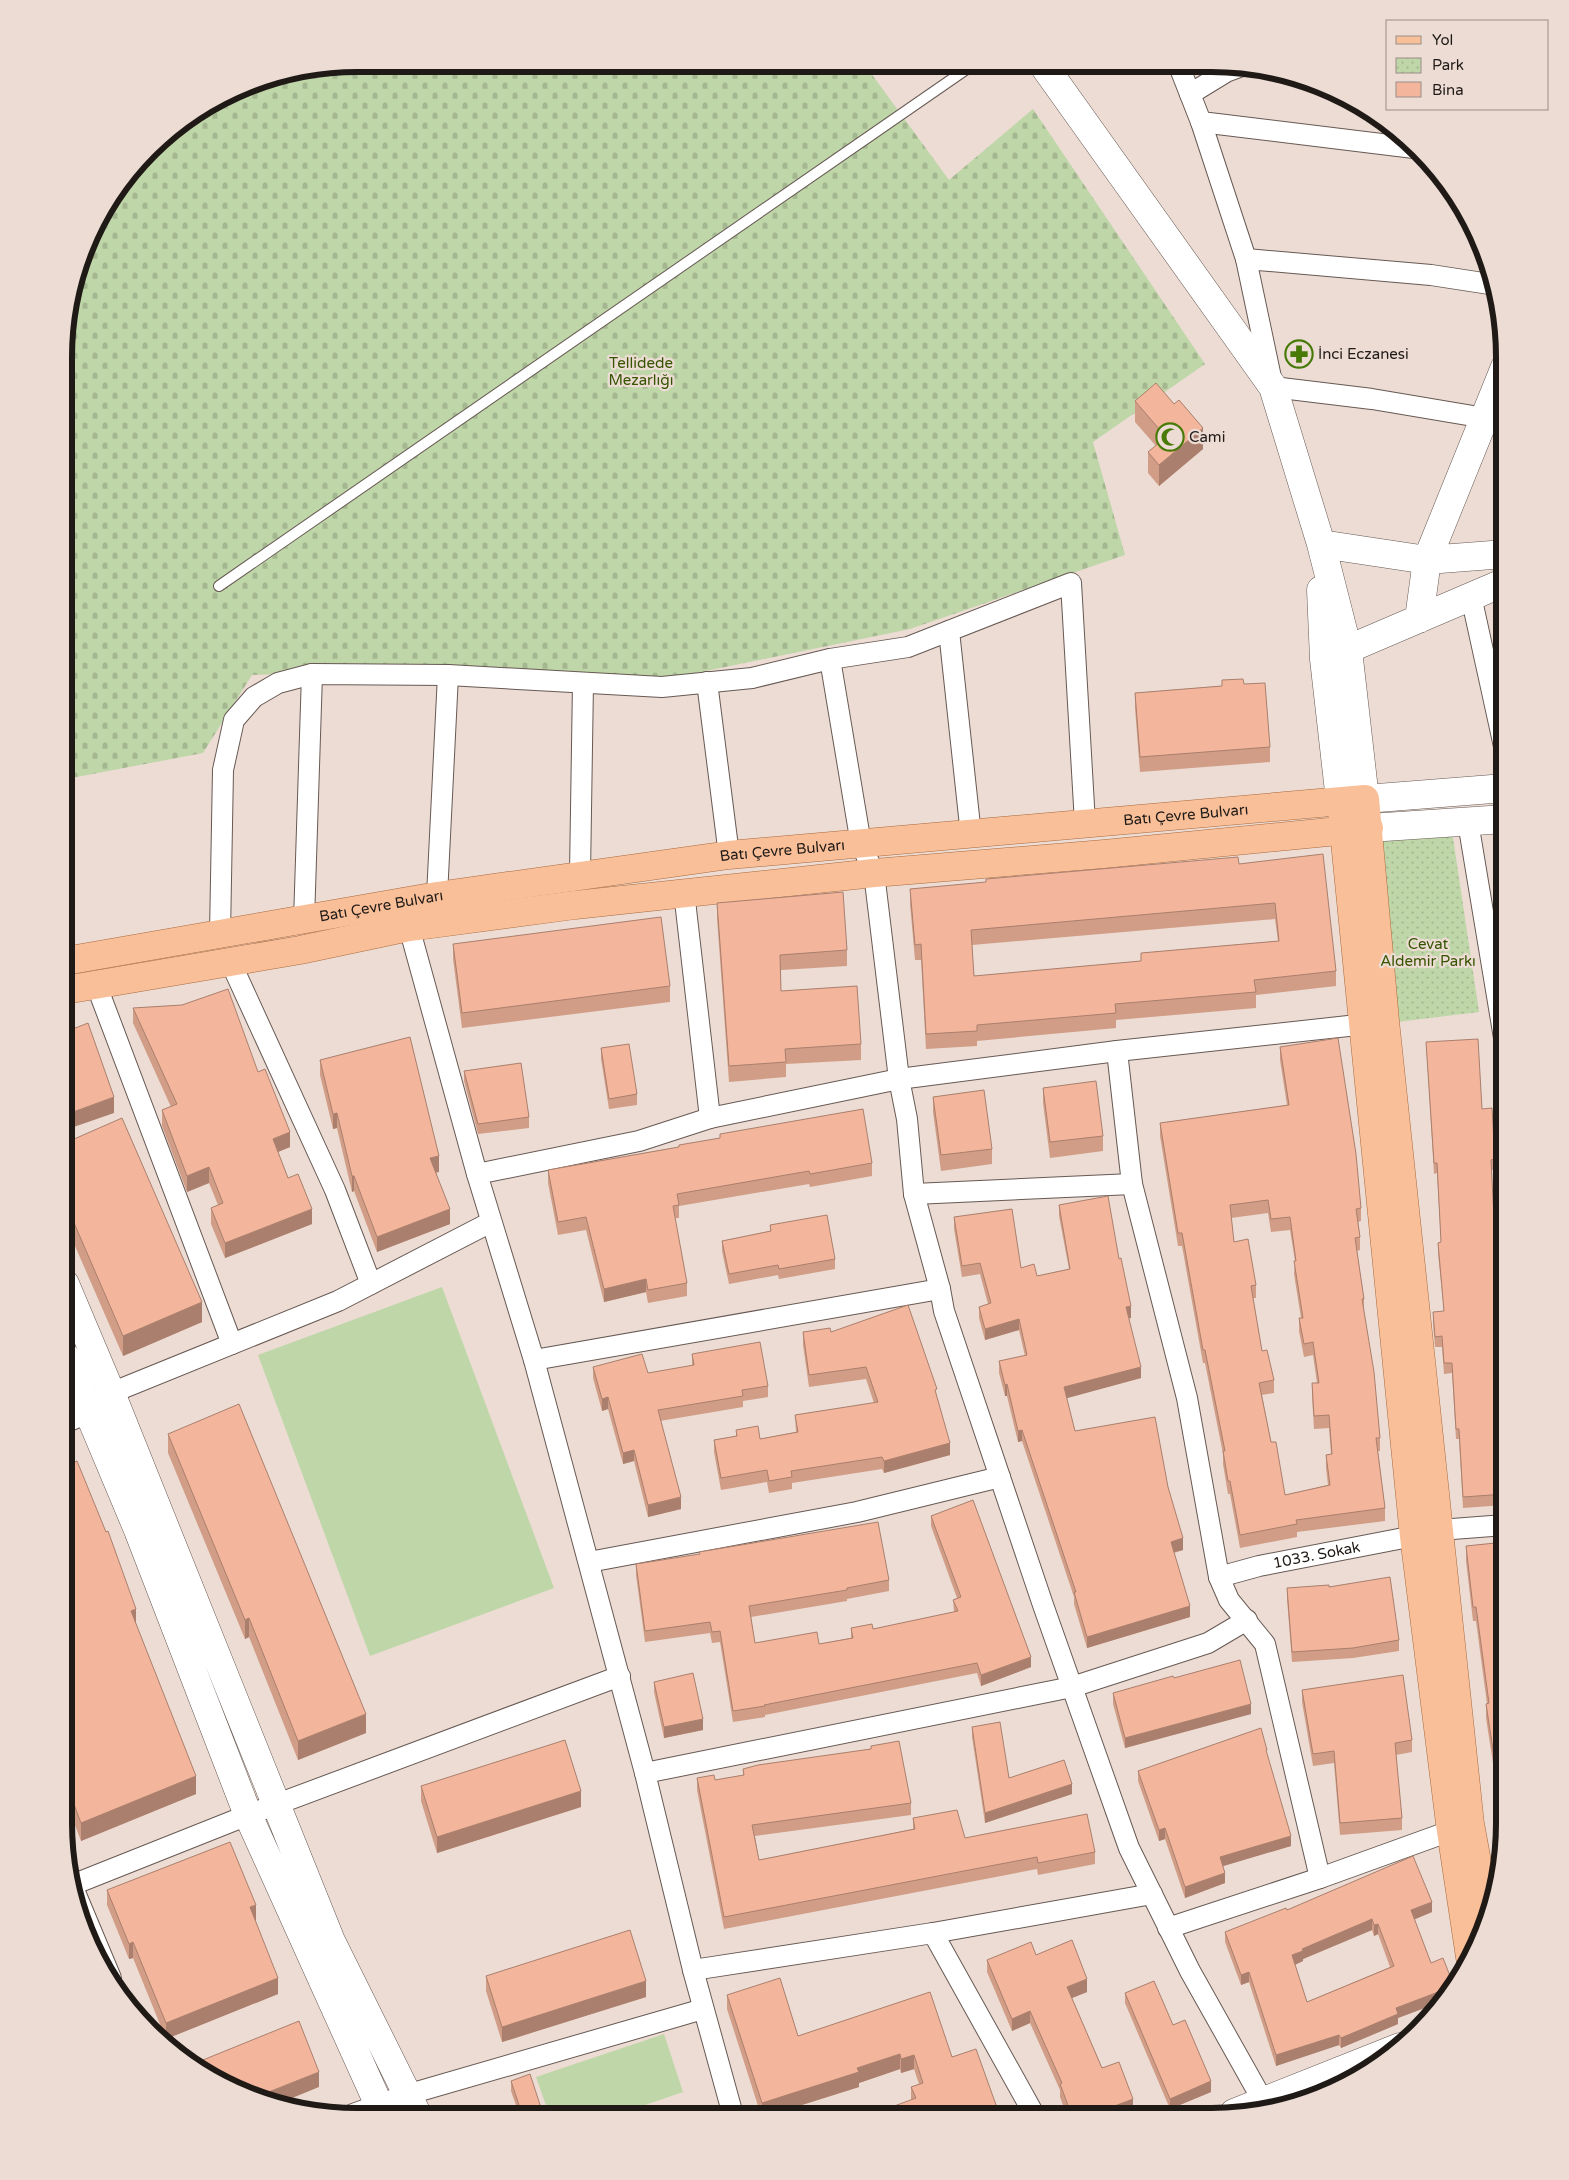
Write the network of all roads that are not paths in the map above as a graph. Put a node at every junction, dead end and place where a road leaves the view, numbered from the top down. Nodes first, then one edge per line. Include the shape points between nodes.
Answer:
1 (961, 73) edge
2 (1049, 73) edge
3 (1182, 73) edge
4 (1224, 73) edge
5 (1190, 94) junction
6 (1201, 122) junction
7 (1403, 147) edge
8 (1246, 259) junction
9 (1487, 283) edge
10 (1273, 387) junction
11 (1496, 390) edge
12 (1485, 418) junction
13 (1321, 544) junction
14 (1496, 555) edge
15 (1427, 560) junction
16 (219, 586) dead end
17 (1496, 586) edge
18 (1472, 596) junction
19 (1419, 619) junction
20 (950, 632) junction
21 (1336, 655) junction
22 (830, 659) junction
23 (312, 674) junction
24 (448, 675) junction
25 (707, 682) junction
26 (583, 683) junction
27 (1496, 709) edge
28 (1496, 789) edge
29 (1353, 799) junction
30 (1496, 820) edge
31 (1468, 822) junction
32 (1085, 823) junction
33 (1357, 829) junction
34 (971, 835) junction
35 (861, 844) junction
36 (729, 855) junction
37 (874, 873) junction
38 (580, 874) junction
39 (684, 892) junction
40 (437, 896) junction
41 (304, 921) junction
42 (409, 927) junction
43 (220, 934) junction
44 (72, 960) edge
45 (230, 961) junction
46 (96, 984) junction
47 (72, 989) edge
48 (1496, 990) edge
49 (1374, 1023) junction
50 (1117, 1052) junction
51 (899, 1079) junction
52 (710, 1118) junction
53 (476, 1174) junction
54 (1132, 1184) junction
55 (914, 1194) junction
56 (491, 1222) junction
57 (371, 1284) junction
58 (940, 1289) junction
59 (72, 1301) edge
60 (232, 1344) junction
61 (534, 1360) junction
62 (111, 1393) junction
63 (72, 1397) edge
64 (76, 1418) edge
65 (1000, 1477) junction
66 (1496, 1526) edge
67 (1427, 1533) junction
68 (589, 1562) junction
69 (1219, 1577) junction
70 (1247, 1620) junction
71 (620, 1676) junction
72 (1072, 1687) junction
73 (646, 1773) junction
74 (276, 1804) junction
75 (248, 1814) junction
76 (1461, 1827) junction
77 (1320, 1878) junction
78 (79, 1882) edge
79 (1152, 1894) junction
80 (1484, 1906) edge
81 (1168, 1928) junction
82 (933, 1933) junction
83 (1469, 1944) edge
84 (693, 1970) junction
85 (703, 2009) junction
86 (1373, 2057) edge
87 (1263, 2101) junction
88 (1256, 2104) edge
89 (411, 2105) edge
90 (369, 2107) edge
91 (398, 2107) edge
92 (731, 2107) edge
93 (1030, 2107) edge

1 - 16 lane
2 - 10 street
3 - 5 street
4 - 5 street
5 - 6 street
6 - 7 street
6 - 8 street
8 - 9 street
8 - 10 street
10 - 12 street
10 - 13 street
11 - 12 street
12 - 15 street
13 - 15 street
13 - 21 street
14 - 15 street
15 - 19 street
17 - 18 street
18 - 19 street
18 - 27 street
19 - 21 street
20 - 22 street via 908,647
20 - 32 street via 1071,582
20 - 34 street
21 - 29 street
22 - 25 street via 752,678
22 - 35 street
23 - 24 street
23 - 41 street
23 - 43 street via 278,683 254,696 234,720 223,770
24 - 26 street
24 - 40 street
25 - 26 street via 662,687
25 - 36 street
26 - 38 street
28 - 29 street, Batı Çevre Bulvarı
29 - 32 main road, Batı Çevre Bulvarı
29 - 33 main road
30 - 31 street, Batı Çevre Bulvarı
31 - 33 street, Batı Çevre Bulvarı
31 - 48 street
32 - 34 main road, Batı Çevre Bulvarı
33 - 37 main road, Batı Çevre Bulvarı
33 - 49 main road
34 - 35 main road, Batı Çevre Bulvarı
35 - 36 main road, Batı Çevre Bulvarı
35 - 37 street
36 - 38 main road, Batı Çevre Bulvarı
37 - 39 main road, Batı Çevre Bulvarı
37 - 51 street
38 - 40 main road, Batı Çevre Bulvarı
39 - 42 main road, Batı Çevre Bulvarı
39 - 52 street
40 - 41 main road, Batı Çevre Bulvarı
40 - 42 street
41 - 43 main road, Batı Çevre Bulvarı
42 - 45 main road, Batı Çevre Bulvarı
42 - 53 street
43 - 44 main road, Batı Çevre Bulvarı
45 - 46 main road, Batı Çevre Bulvarı
45 - 57 street via 335,1190
46 - 47 main road, Batı Çevre Bulvarı
46 - 60 street
49 - 50 street
49 - 67 main road
50 - 51 street
50 - 54 street
51 - 52 street
51 - 55 street via 907,1119
52 - 53 street via 639,1141
53 - 56 street
54 - 55 street
54 - 69 street via 1187,1398
55 - 58 street
56 - 57 street
56 - 61 street
57 - 60 street via 338,1301
58 - 61 street
58 - 65 street via 944,1311
59 - 62 street
60 - 62 street
61 - 68 street
62 - 64 street
62 - 74 street
63 - 64 street
64 - 75 street via 138,1530
65 - 68 street via 857,1512
65 - 72 street
66 - 67 street, 1033. Sokak
67 - 69 street, 1033. Sokak
67 - 76 main road
68 - 71 street
69 - 70 street via 1229,1600
70 - 72 street via 1208,1643
70 - 77 street via 1265,1644
71 - 73 street
71 - 74 street
72 - 73 street
72 - 79 street via 1129,1848
73 - 84 street
74 - 75 street
74 - 89 street via 331,1942
75 - 78 street
75 - 90 street
76 - 77 street
76 - 80 main road
76 - 83 main road
77 - 81 street
79 - 81 street
79 - 82 street
81 - 87 street
82 - 84 street
82 - 93 street
84 - 85 street
85 - 89 street
85 - 92 street
86 - 87 street
87 - 88 street
89 - 91 street

